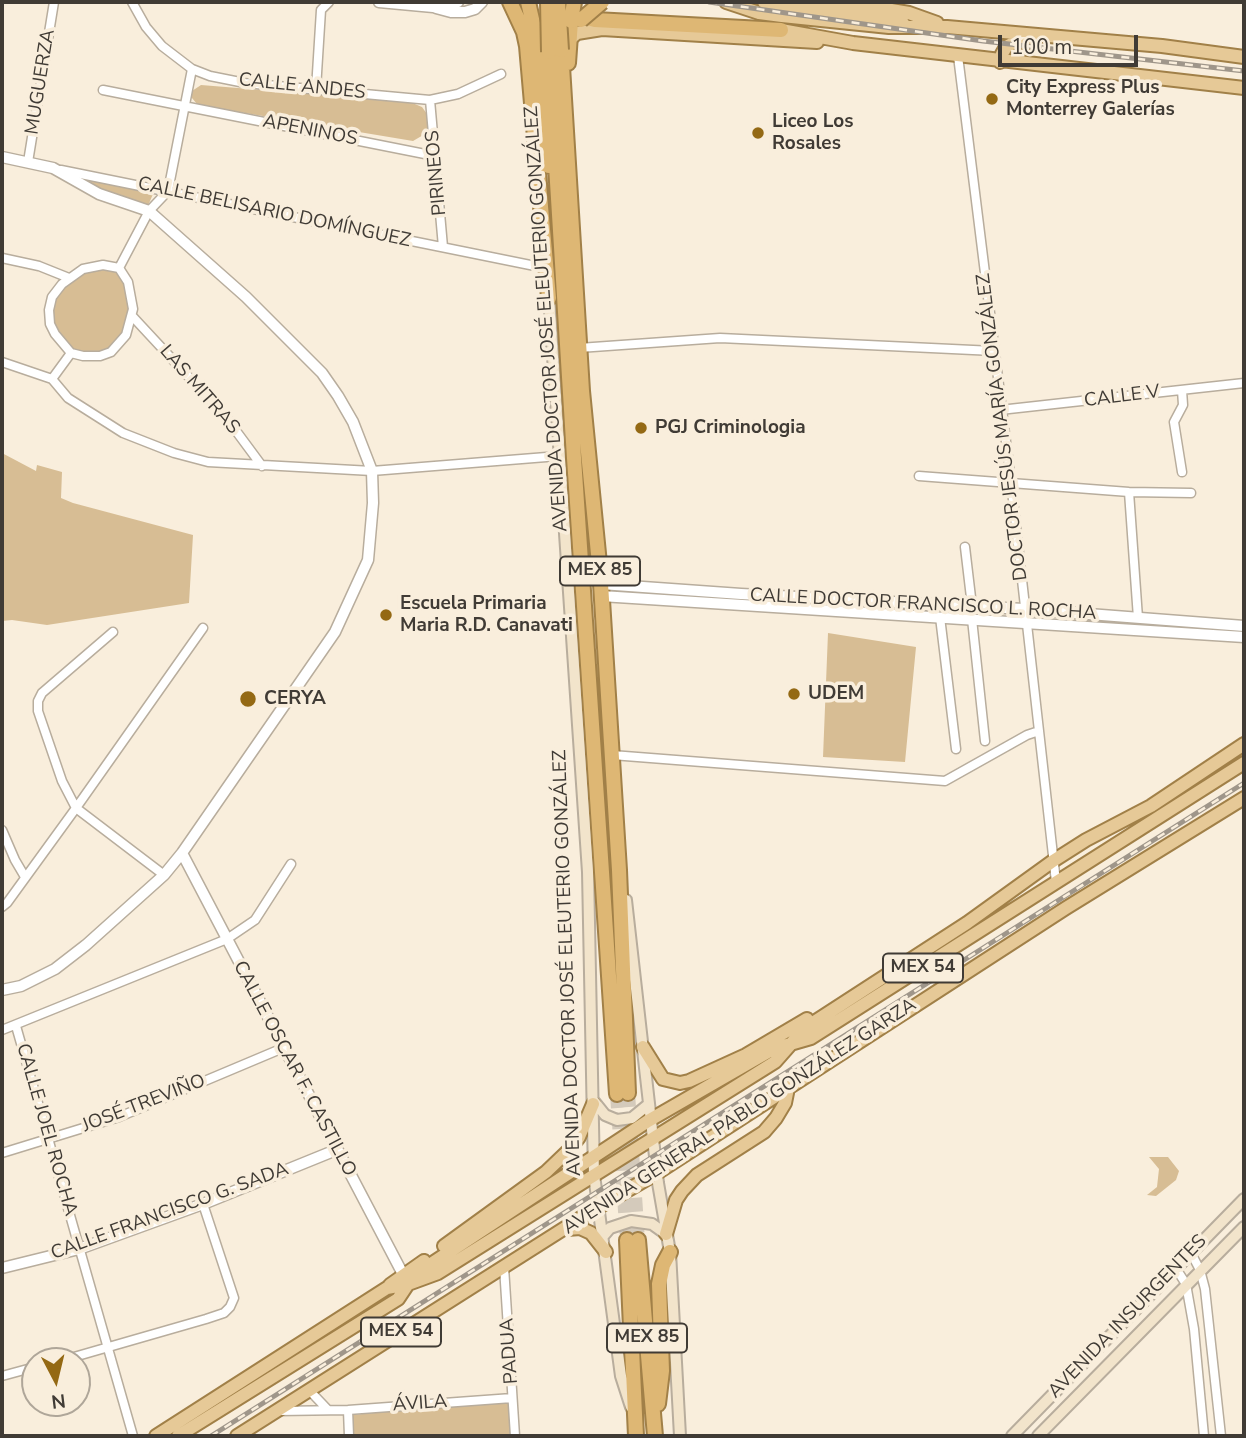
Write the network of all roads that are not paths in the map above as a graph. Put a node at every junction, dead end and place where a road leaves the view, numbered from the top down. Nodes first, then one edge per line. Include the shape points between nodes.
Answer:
1 (54, 2) edge
2 (132, 2) edge
3 (329, 2) edge
4 (379, 2) edge
5 (458, 2) edge
6 (482, 2) edge
7 (501, 2) edge
8 (510, 2) edge
9 (528, 2) edge
10 (547, 2) edge
11 (558, 2) edge
12 (576, 2) edge
13 (602, 2) edge
14 (726, 2) edge
15 (764, 2) edge
16 (820, 2) edge
17 (433, 6) junction
18 (910, 26) junction
19 (947, 27) junction
20 (781, 30) junction
21 (567, 36) junction
22 (836, 40) junction
23 (1118, 44) junction
24 (958, 56) junction
25 (1244, 57) edge
26 (527, 59) junction
27 (1000, 62) junction
28 (192, 69) junction
29 (501, 74) dead end
30 (1244, 88) edge
31 (316, 89) junction
32 (103, 90) dead end
33 (430, 100) junction
34 (185, 106) junction
35 (546, 151) junction
36 (435, 156) junction
37 (2, 157) edge
38 (28, 162) junction
39 (53, 169) junction
40 (168, 191) junction
41 (149, 211) junction
42 (443, 247) junction
43 (2, 258) edge
44 (119, 268) junction
45 (545, 268) junction
46 (69, 278) junction
47 (549, 298) junction
48 (133, 317) junction
49 (565, 319) junction
50 (579, 348) junction
51 (994, 351) junction
52 (71, 353) junction
53 (2, 362) edge
54 (52, 379) junction
55 (1244, 383) edge
56 (1182, 390) junction
57 (1000, 410) junction
58 (559, 456) junction
59 (262, 466) junction
60 (372, 471) junction
61 (1182, 472) dead end
62 (919, 476) dead end
63 (1011, 482) junction
64 (1129, 492) junction
65 (1191, 493) dead end
66 (965, 547) dead end
67 (601, 590) junction
68 (771, 601) junction
69 (972, 606) junction
70 (1024, 609) junction
71 (940, 617) junction
72 (1138, 618) junction
73 (972, 620) junction
74 (1026, 623) junction
75 (1169, 626) junction
76 (1244, 626) edge
77 (203, 628) dead end
78 (113, 632) dead end
79 (1244, 637) edge
80 (1039, 731) junction
81 (985, 741) dead end
82 (1244, 744) edge
83 (956, 748) dead end
84 (612, 755) junction
85 (1244, 763) edge
86 (1244, 798) edge
87 (76, 808) junction
88 (2, 830) edge
89 (182, 853) junction
90 (1053, 861) junction
91 (291, 863) dead end
92 (619, 870) junction
93 (164, 875) junction
94 (25, 877) junction
95 (1056, 882) junction
96 (2, 907) edge
97 (227, 939) junction
98 (2, 990) edge
99 (846, 1003) junction
100 (16, 1026) junction
101 (2, 1030) edge
102 (792, 1043) junction
103 (643, 1047) junction
104 (283, 1048) junction
105 (788, 1088) junction
106 (593, 1102) junction
107 (649, 1104) junction
108 (652, 1118) junction
109 (654, 1138) junction
110 (50, 1139) junction
111 (336, 1150) junction
112 (2, 1153) edge
113 (593, 1156) junction
114 (657, 1173) junction
115 (594, 1175) junction
116 (529, 1193) junction
117 (562, 1195) junction
118 (1244, 1199) edge
119 (203, 1203) junction
120 (599, 1208) junction
121 (1244, 1227) edge
122 (567, 1229) junction
123 (666, 1234) junction
124 (604, 1236) junction
125 (79, 1249) junction
126 (606, 1252) junction
127 (670, 1252) junction
128 (1191, 1254) junction
129 (504, 1267) junction
130 (2, 1268) edge
131 (1175, 1268) junction
132 (1200, 1270) junction
133 (405, 1279) junction
134 (1186, 1284) junction
135 (108, 1349) junction
136 (91, 1353) edge
137 (21, 1371) edge
138 (2, 1376) edge
139 (309, 1390) junction
140 (512, 1398) junction
141 (328, 1410) junction
142 (348, 1410) junction
143 (275, 1411) junction
144 (635, 1418) junction
145 (133, 1436) edge
146 (156, 1436) edge
147 (178, 1436) edge
148 (237, 1436) edge
149 (349, 1436) edge
150 (515, 1436) edge
151 (636, 1436) edge
152 (655, 1436) edge
153 (680, 1436) edge
154 (1012, 1436) edge
155 (1038, 1436) edge
156 (1204, 1436) edge
157 (1221, 1436) edge

1 - 38 street, MUGUERZA
2 - 28 street, CALLE ANDES via 162,46
3 - 31 street via 321,10
4 - 17 street
5 - 17 street
6 - 17 street via 465,12
7 - 26 highway
8 - 26 highway via 524,32
9 - 35 highway
10 - 20 highway via 595,20
10 - 21 highway, AVENIDA DOCTOR JOSÉ ELEUTERIO GONZÁLEZ / MEX 85, bridge
11 - 21 highway, AVENIDA DOCTOR JOSÉ ELEUTERIO GONZÁLEZ / MEX 85, bridge
12 - 20 highway via 608,12
12 - 21 highway, bridge
13 - 21 highway, bridge
14 - 18 main road via 782,16
15 - 18 main road via 892,19
16 - 19 main road via 909,13
18 - 19 main road
19 - 23 main road
20 - 22 main road
21 - 22 main road via 601,29 802,43
21 - 49 highway, AVENIDA DOCTOR JOSÉ ELEUTERIO GONZÁLEZ / MEX 85
21 - 50 highway, AVENIDA DOCTOR JOSÉ ELEUTERIO GONZÁLEZ / MEX 85 via 563,81
22 - 24 main road
23 - 25 main road
23 - 27 main road via 1100,50 1017,41 1006,47
24 - 27 main road
24 - 51 street, DOCTOR JESÚS MARÍA GONZÁLEZ
26 - 45 highway
27 - 30 main road
28 - 31 street, CALLE ANDES via 245,83
28 - 34 street
29 - 33 street, CALLE ANDES via 458,94
31 - 33 street, CALLE ANDES
32 - 34 street, APENINOS
33 - 36 street, PIRINEOS
34 - 36 street, APENINOS
34 - 40 street
35 - 47 highway
35 - 49 highway via 558,305
36 - 42 street, PIRINEOS
37 - 38 street, CALLE BELISARIO DOMÍNGUEZ
38 - 39 street, CALLE BELISARIO DOMÍNGUEZ
39 - 40 street, CALLE BELISARIO DOMÍNGUEZ
39 - 41 street via 99,194
40 - 41 street
40 - 42 street, CALLE BELISARIO DOMÍNGUEZ
41 - 44 street
41 - 60 street via 246,297 322,373 353,422
42 - 45 street, CALLE BELISARIO DOMÍNGUEZ
43 - 46 street
44 - 46 street via 103,265
44 - 48 street via 131,292
45 - 47 highway
46 - 52 street via 52,297 49,310 55,334
47 - 58 main road, AVENIDA DOCTOR JOSÉ ELEUTERIO GONZÁLEZ / MEX 85
48 - 52 street via 127,335 111,352 100,356
48 - 59 street, LAS MITRAS via 225,416
49 - 92 highway, AVENIDA DOCTOR JOSÉ ELEUTERIO GONZÁLEZ / MEX 85 via 623,1094
50 - 51 street via 720,338
50 - 67 highway, AVENIDA DOCTOR JOSÉ ELEUTERIO GONZÁLEZ / MEX 85
51 - 57 street, DOCTOR JESÚS MARÍA GONZÁLEZ
52 - 54 street
53 - 54 street
54 - 59 street via 68,398 123,433 208,462
55 - 56 street, CALLE V
56 - 57 street, CALLE V
56 - 61 street via 1183,405 1174,422
57 - 63 street, DOCTOR JESÚS MARÍA GONZÁLEZ
58 - 60 street
58 - 106 main road, AVENIDA DOCTOR JOSÉ ELEUTERIO GONZÁLEZ / MEX 85 via 588,872
59 - 60 street
60 - 89 street via 368,560 335,632
62 - 63 street
63 - 64 street
63 - 70 street, DOCTOR JESÚS MARÍA GONZÁLEZ
64 - 65 street
64 - 72 street
66 - 69 street
67 - 68 street, CALLE DOCTOR FRANCISCO L. ROCHA
67 - 84 highway, AVENIDA DOCTOR JOSÉ ELEUTERIO GONZÁLEZ / MEX 85
68 - 69 street, CALLE DOCTOR FRANCISCO L. ROCHA
68 - 71 street, CALLE DOCTOR FRANCISCO L. ROCHA
69 - 70 street, CALLE DOCTOR FRANCISCO L. ROCHA
70 - 72 street, CALLE DOCTOR FRANCISCO L. ROCHA
70 - 74 street, DOCTOR JESÚS MARÍA GONZÁLEZ
71 - 73 street, CALLE DOCTOR FRANCISCO L. ROCHA
71 - 83 street
72 - 75 street, CALLE DOCTOR FRANCISCO L. ROCHA
73 - 74 street, CALLE DOCTOR FRANCISCO L. ROCHA
73 - 81 street
74 - 75 street, CALLE DOCTOR FRANCISCO L. ROCHA
74 - 80 street, DOCTOR JESÚS MARÍA GONZÁLEZ
75 - 76 street, CALLE DOCTOR FRANCISCO L. ROCHA
75 - 79 street, CALLE DOCTOR FRANCISCO L. ROCHA
77 - 87 street
78 - 87 street via 38,701 45,735
80 - 84 street via 945,781
80 - 90 street, DOCTOR JESÚS MARÍA GONZÁLEZ
82 - 90 main road, AVENIDA GENERAL PABLO GONZÁLEZ GARZA / MEX 54 via 1151,806
84 - 92 highway, AVENIDA DOCTOR JOSÉ ELEUTERIO GONZÁLEZ / MEX 85
85 - 95 main road, AVENIDA GENERAL PABLO GONZÁLEZ GARZA / MEX 54
86 - 105 main road, AVENIDA GENERAL PABLO GONZÁLEZ GARZA / MEX 54
87 - 93 street
87 - 94 street
88 - 94 street
89 - 93 street
89 - 97 street, CALLE OSCAR F. CASTILLO
90 - 95 street, DOCTOR JESÚS MARÍA GONZÁLEZ
90 - 99 main road, AVENIDA GENERAL PABLO GONZÁLEZ GARZA / MEX 54
91 - 97 street via 254,920
92 - 103 main road
93 - 98 street via 55,969
94 - 96 street
95 - 102 main road, AVENIDA GENERAL PABLO GONZÁLEZ GARZA / MEX 54 via 811,1038
97 - 100 street
97 - 104 street, CALLE OSCAR F. CASTILLO
99 - 102 main road, AVENIDA GENERAL PABLO GONZÁLEZ GARZA / MEX 54 via 805,1028
99 - 103 main road via 822,1010 746,1055 690,1081 663,1079
100 - 101 street
100 - 110 street, CALLE JOEL ROCHA
102 - 108 main road, AVENIDA GENERAL PABLO GONZÁLEZ GARZA / MEX 54 via 773,1049
102 - 109 main road, AVENIDA GENERAL PABLO GONZÁLEZ GARZA / MEX 54 via 775,1062
103 - 107 main road
104 - 110 street, JOSÉ TREVIÑO via 119,1117
104 - 111 street, CALLE OSCAR F. CASTILLO
105 - 114 main road, AVENIDA GENERAL PABLO GONZÁLEZ GARZA / MEX 54
105 - 123 main road via 785,1103 764,1132 697,1175 682,1191
106 - 107 main road via 617,1120 632,1118
106 - 113 main road, AVENIDA DOCTOR JOSÉ ELEUTERIO GONZÁLEZ / MEX 85
106 - 116 main road via 579,1137
107 - 108 main road
108 - 109 main road
108 - 113 main road, AVENIDA GENERAL PABLO GONZÁLEZ GARZA / MEX 54
109 - 114 main road
109 - 115 main road, AVENIDA GENERAL PABLO GONZÁLEZ GARZA / MEX 54
110 - 112 street, JOSÉ TREVIÑO
110 - 125 street, CALLE JOEL ROCHA
111 - 119 street, CALLE FRANCISCO G. SADA
111 - 133 street, CALLE OSCAR F. CASTILLO
113 - 115 main road, AVENIDA DOCTOR JOSÉ ELEUTERIO GONZÁLEZ / MEX 85
113 - 116 main road, AVENIDA GENERAL PABLO GONZÁLEZ GARZA / MEX 54
114 - 120 main road, AVENIDA GENERAL PABLO GONZÁLEZ GARZA / MEX 54
114 - 123 main road
115 - 117 main road, AVENIDA GENERAL PABLO GONZÁLEZ GARZA / MEX 54
115 - 120 main road, AVENIDA DOCTOR JOSÉ ELEUTERIO GONZÁLEZ / MEX 85
116 - 117 main road
116 - 133 main road
117 - 133 main road, AVENIDA GENERAL PABLO GONZÁLEZ GARZA / MEX 54 via 438,1273
118 - 128 main road, AVENIDA INSURGENTES
119 - 125 street, CALLE FRANCISCO G. SADA
119 - 135 street via 234,1298 230,1307 224,1313
120 - 122 main road, AVENIDA GENERAL PABLO GONZÁLEZ GARZA / MEX 54
120 - 124 main road, MEX 85
121 - 132 main road, AVENIDA INSURGENTES
122 - 126 main road via 591,1233
122 - 129 main road, AVENIDA GENERAL PABLO GONZÁLEZ GARZA / MEX 54
123 - 124 main road via 652,1224 631,1221 610,1228
123 - 127 main road
124 - 126 main road, MEX 85
125 - 130 street, CALLE FRANCISCO G. SADA
125 - 135 street, CALLE JOEL ROCHA
126 - 144 main road, MEX 85 via 621,1376
127 - 152 highway via 659,1284 662,1371
127 - 153 main road
128 - 131 main road, AVENIDA INSURGENTES
128 - 132 street
129 - 139 main road, AVENIDA GENERAL PABLO GONZÁLEZ GARZA / MEX 54
129 - 140 street, PADUA
131 - 134 street
131 - 154 main road, AVENIDA INSURGENTES
132 - 134 main road, AVENIDA INSURGENTES
132 - 157 street via 1210,1321
133 - 146 main road, MEX 54
133 - 147 main road, AVENIDA GENERAL PABLO GONZÁLEZ GARZA / MEX 54 via 398,1298
134 - 155 main road, AVENIDA INSURGENTES
134 - 156 street
135 - 136 street
135 - 145 street, CALLE JOEL ROCHA
137 - 138 street
139 - 141 street
139 - 143 main road, AVENIDA GENERAL PABLO GONZÁLEZ GARZA / MEX 54
140 - 142 street, ÁVILA
140 - 150 street, PADUA
141 - 142 street, ÁVILA
141 - 143 street, ÁVILA
142 - 149 street
143 - 148 main road, AVENIDA GENERAL PABLO GONZÁLEZ GARZA / MEX 54
144 - 151 highway, MEX 85
144 - 152 highway, MEX 85 via 633,1240

